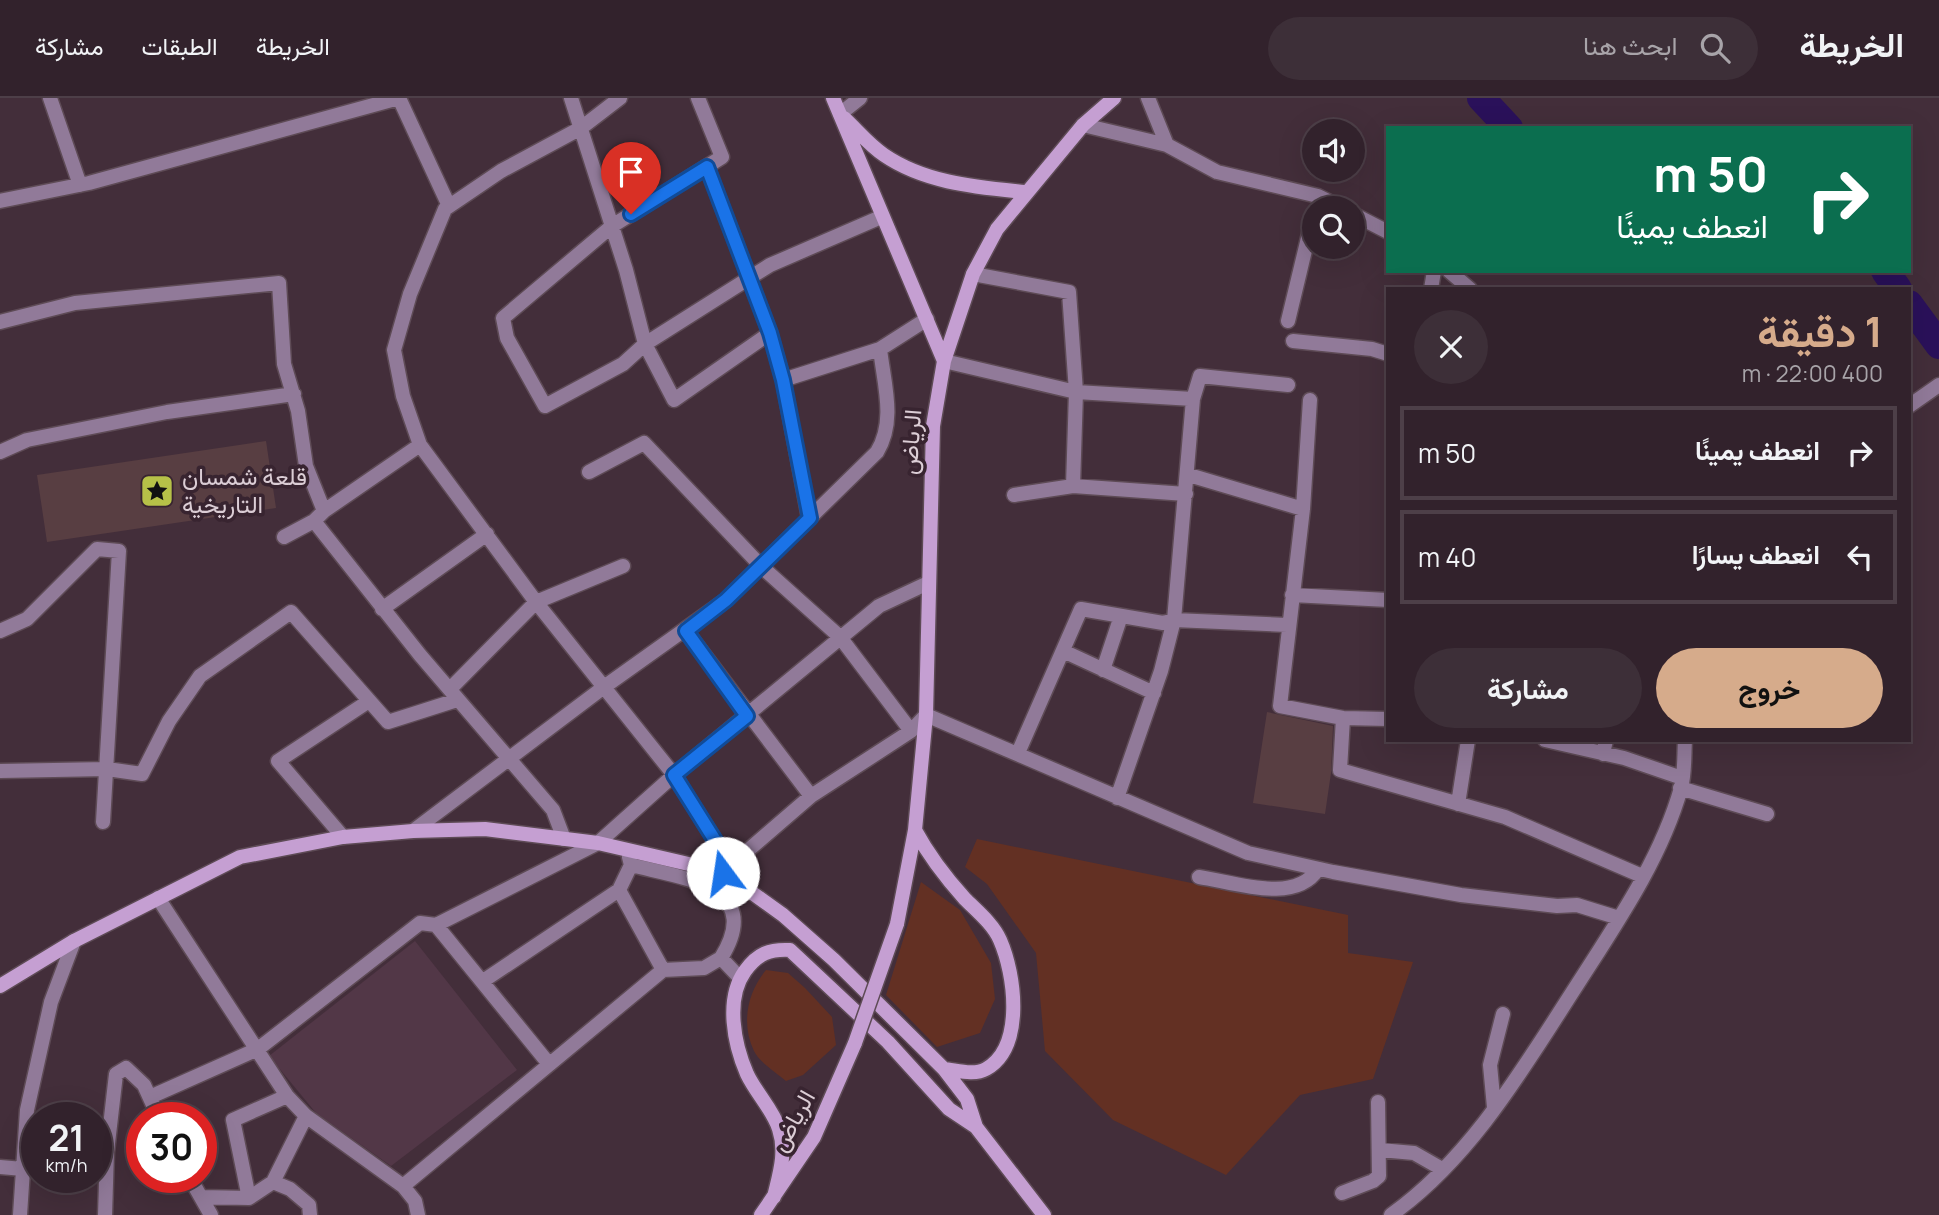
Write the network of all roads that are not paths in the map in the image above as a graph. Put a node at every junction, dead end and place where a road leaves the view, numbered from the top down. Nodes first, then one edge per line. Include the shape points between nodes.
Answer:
1 (50, 98) edge
2 (399, 98) edge
3 (571, 98) edge
4 (620, 98) edge
5 (698, 98) edge
6 (833, 98) edge
7 (860, 98) edge
8 (1114, 98) edge
9 (1147, 98) edge
10 (840, 114) junction
11 (1083, 125) junction
12 (581, 128) junction
13 (1167, 145) junction
14 (707, 167) junction
15 (80, 185) junction
16 (1024, 192) junction
17 (0, 201) edge
18 (1302, 201) edge
19 (449, 206) junction
20 (881, 217) junction
21 (1365, 220) edge
22 (612, 226) junction
23 (1386, 231) edge
24 (1303, 259) edge
25 (1451, 273) edge
26 (973, 274) junction
27 (748, 278) junction
28 (1468, 287) edge
29 (927, 319) junction
30 (1288, 321) dead end
31 (0, 322) edge
32 (770, 333) junction
33 (1293, 341) dead end
34 (645, 344) junction
35 (880, 349) junction
36 (1386, 353) edge
37 (944, 361) junction
38 (783, 380) junction
39 (1288, 384) dead end
40 (1939, 385) edge
41 (1076, 391) junction
42 (294, 394) junction
43 (1193, 399) junction
44 (1310, 400) dead end
45 (1911, 405) edge
46 (420, 445) junction
47 (0, 452) edge
48 (589, 472) dead end
49 (1189, 475) junction
50 (1073, 486) junction
51 (1186, 494) junction
52 (1014, 495) dead end
53 (1303, 509) junction
54 (319, 516) junction
55 (810, 518) junction
56 (487, 534) junction
57 (284, 537) dead end
58 (623, 565) dead end
59 (762, 567) junction
60 (928, 583) junction
61 (1292, 595) junction
62 (1386, 600) edge
63 (536, 602) junction
64 (382, 609) junction
65 (1121, 616) junction
66 (1174, 620) junction
67 (1287, 625) junction
68 (0, 631) edge
69 (686, 631) junction
70 (840, 637) junction
71 (1063, 651) junction
72 (1103, 670) junction
73 (604, 687) junction
74 (1154, 692) junction
75 (454, 694) junction
76 (369, 701) junction
77 (926, 715) junction
78 (747, 716) junction
79 (1343, 718) junction
80 (1386, 719) edge
81 (911, 732) junction
82 (1468, 742) edge
83 (1562, 742) edge
84 (1685, 742) edge
85 (1605, 747) edge
86 (1018, 753) junction
87 (511, 758) junction
88 (107, 769) junction
89 (0, 771) edge
90 (674, 775) junction
91 (1681, 783) junction
92 (811, 796) junction
93 (1117, 798) junction
94 (1458, 804) junction
95 (1767, 814) dead end
96 (103, 822) dead end
97 (915, 830) junction
98 (413, 831) junction
99 (343, 837) junction
100 (564, 839) junction
101 (598, 843) junction
102 (627, 850) junction
103 (631, 865) junction
104 (1318, 869) junction
105 (723, 873) junction
106 (1642, 876) junction
107 (1199, 877) dead end
108 (619, 890) junction
109 (158, 898) junction
110 (1619, 918) junction
111 (436, 925) junction
112 (74, 940) junction
113 (721, 958) junction
114 (663, 970) junction
115 (740, 978) junction
116 (483, 981) junction
117 (0, 986) edge
118 (1503, 1014) dead end
119 (258, 1049) junction
120 (549, 1064) junction
121 (944, 1069) junction
122 (287, 1096) junction
123 (150, 1097) junction
124 (29, 1102) edge
125 (152, 1102) edge
126 (1378, 1102) dead end
127 (1494, 1107) junction
128 (306, 1116) junction
129 (976, 1127) junction
130 (1380, 1150) junction
131 (0, 1167) edge
132 (21, 1169) edge
133 (1442, 1169) junction
134 (273, 1182) junction
135 (403, 1186) junction
136 (21, 1193) edge
137 (199, 1193) edge
138 (1342, 1193) dead end
139 (201, 1197) junction
140 (248, 1198) junction
141 (774, 1198) junction
142 (20, 1215) edge
143 (105, 1215) edge
144 (211, 1215) edge
145 (310, 1215) edge
146 (418, 1215) edge
147 (761, 1215) edge
148 (1044, 1215) edge
149 (1391, 1215) edge

1 - 15 street
2 - 15 street
2 - 19 street
3 - 12 street
4 - 12 street
5 - 14 street via 722,157
6 - 10 street
7 - 10 street
8 - 11 street, الرياض
9 - 13 street
10 - 16 street via 883,154 920,174
10 - 20 street
11 - 13 street
11 - 16 street, الرياض
12 - 19 street
12 - 22 street
13 - 18 street via 1217,172
14 - 22 street
14 - 27 street
15 - 17 street
16 - 26 street, الرياض
19 - 46 street via 410,294 394,350
20 - 27 street
20 - 29 street
21 - 23 street
22 - 34 street
22 - 34 street via 503,318 507,338 545,406 623,364
24 - 30 street
25 - 28 street
26 - 37 street, الرياض
26 - 41 street via 1069,292
27 - 32 street
27 - 34 street
29 - 35 street
29 - 37 street
31 - 42 street via 75,303 279,283 284,364
32 - 34 street via 674,400
32 - 38 street
33 - 36 street
35 - 38 street
35 - 55 street via 889,419 886,437 877,452
37 - 41 street
37 - 60 street, الرياض via 933,426
38 - 55 street
39 - 43 street via 1200,376
40 - 45 street
41 - 43 street
41 - 50 street
42 - 47 street via 167,412 27,440
42 - 54 street
43 - 49 street
44 - 53 street
46 - 54 street
46 - 56 street
48 - 59 street via 644,443
49 - 51 street
49 - 53 street
50 - 51 street
50 - 52 street
51 - 66 street
53 - 61 street
54 - 57 street
54 - 64 street
55 - 59 street
56 - 63 street
56 - 64 street
58 - 63 street
59 - 69 street
59 - 70 street
60 - 70 street via 878,606
60 - 77 street, الرياض
61 - 62 street
61 - 67 street
63 - 73 street
63 - 75 street
64 - 75 street
65 - 66 street via 1163,623
65 - 71 street via 1081,610
65 - 72 street
66 - 67 street
66 - 74 street
67 - 79 street via 1280,706
68 - 88 street via 27,619 97,549 120,551
69 - 73 street
69 - 78 street
70 - 78 street
70 - 81 street
71 - 72 street
71 - 86 street
72 - 74 street
73 - 87 street
73 - 90 street
74 - 93 street
75 - 76 street via 388,722
75 - 87 street
76 - 88 street via 291,612 200,676 169,721 142,774
76 - 99 street via 278,761
77 - 81 street
77 - 86 street
77 - 97 street, الرياض
78 - 90 street
78 - 92 street
79 - 80 street
79 - 94 street via 1340,770
81 - 92 street
82 - 94 street
83 - 85 street
84 - 91 street
85 - 91 street
86 - 93 street
87 - 98 street
87 - 100 street via 553,810
88 - 89 street
88 - 96 street
90 - 101 street
90 - 105 street via 716,842
91 - 95 street
91 - 106 street
92 - 105 street
93 - 104 street via 1248,853
94 - 106 street via 1505,817
97 - 121 street via 928,854 1000,939 1014,994 1013,1025 1005,1048 986,1069 969,1073
97 - 141 street, الرياض, bridge via 897,924 855,1043 814,1136
98 - 99 street
98 - 100 street via 485,829
99 - 109 street via 240,857
100 - 101 street
101 - 102 street
101 - 111 street
102 - 103 street
102 - 105 street
103 - 108 street
103 - 113 street via 710,886 731,906 734,936
104 - 107 street via 1310,881 1288,889
104 - 110 street via 1461,895 1577,905
105 - 121 street via 783,915 834,960
106 - 110 street
108 - 114 street
108 - 116 street
109 - 112 street
109 - 119 street
110 - 127 street
111 - 116 street
111 - 119 street via 420,923
112 - 117 street
112 - 124 street via 51,1002
113 - 114 street via 704,968
113 - 115 street
114 - 120 street
115 - 129 street via 755,958 773,949 790,950 888,1042 949,1109
115 - 141 street via 734,1014 737,1045 747,1074 779,1129 784,1157
116 - 120 street
118 - 127 street via 1490,1065
119 - 122 street
119 - 123 street
120 - 135 street
121 - 129 street via 967,1099
122 - 128 street
122 - 140 street via 233,1120
123 - 125 street
123 - 143 street via 126,1068 116,1074
126 - 130 street
127 - 133 street via 1464,1149
128 - 134 street
128 - 135 street
129 - 148 street
130 - 133 street via 1414,1153
130 - 138 street via 1378,1175 1373,1181
131 - 132 street
133 - 149 street
134 - 140 street
134 - 145 street via 309,1205
135 - 146 street via 415,1201
136 - 142 street
137 - 139 street
139 - 140 street
139 - 144 street
141 - 147 street, الرياض

